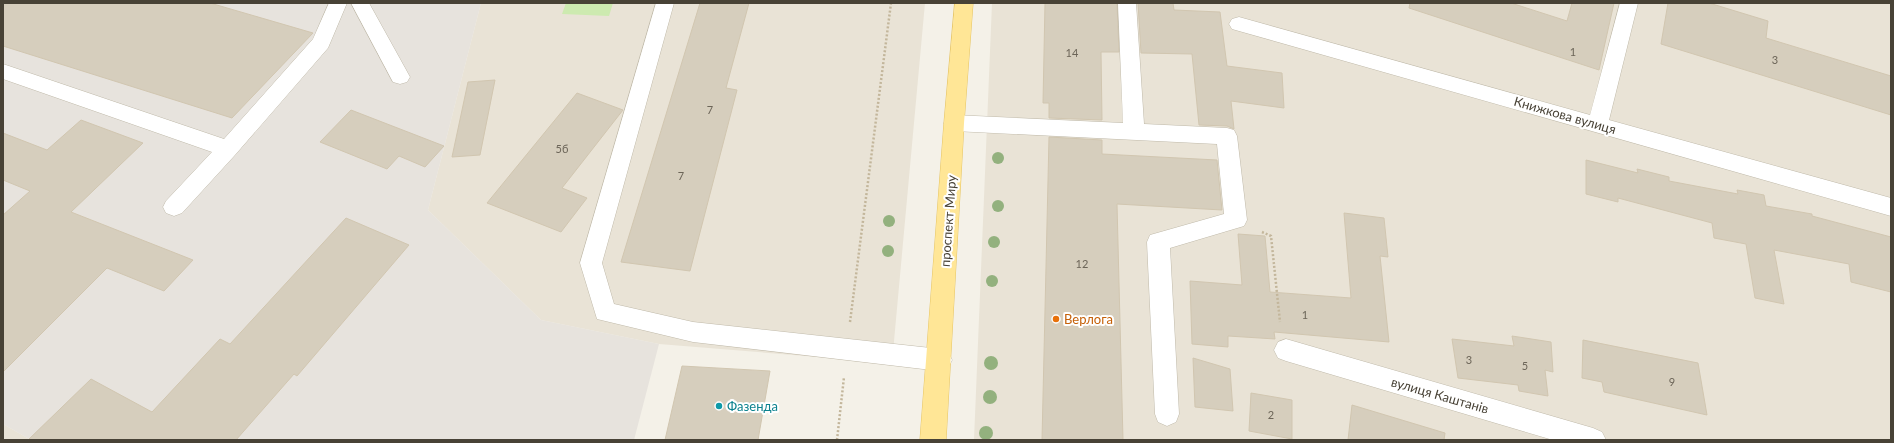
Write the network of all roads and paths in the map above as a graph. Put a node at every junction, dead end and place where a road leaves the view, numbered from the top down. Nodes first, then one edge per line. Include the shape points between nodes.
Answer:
1 (338, 3) edge
2 (360, 3) edge
3 (665, 3) edge
4 (891, 3) edge
5 (964, 3) edge
6 (1128, 3) edge
7 (1629, 3) edge
8 (1239, 24) dead end
9 (3, 72) edge
10 (400, 77) dead end
11 (954, 124) junction
12 (1598, 124) junction
13 (1134, 132) junction
14 (228, 149) junction
15 (174, 207) dead end
16 (1891, 207) edge
17 (1236, 220) junction
18 (847, 350) junction
19 (1286, 350) joint
20 (940, 360) junction
21 (1167, 414) dead end
22 (837, 440) edge
23 (934, 440) edge
24 (1593, 440) edge

1 - 14 street via 321,44
2 - 10 street
3 - 18 street via 591,263 605,312 693,332
4 - 18 path
5 - 11 main road, проспект Миру
6 - 13 street
7 - 12 street
8 - 12 street, Книжкова вулиця
9 - 14 street
11 - 13 street
11 - 20 main road, проспект Миру
12 - 16 street, Книжкова вулиця
13 - 17 street via 1227,136
14 - 15 street
17 - 19 path via 1271,236 1280,327
17 - 21 street via 1158,242
18 - 20 street
18 - 22 path
19 - 24 street, вулиця Каштанів
20 - 23 main road, проспект Миру

